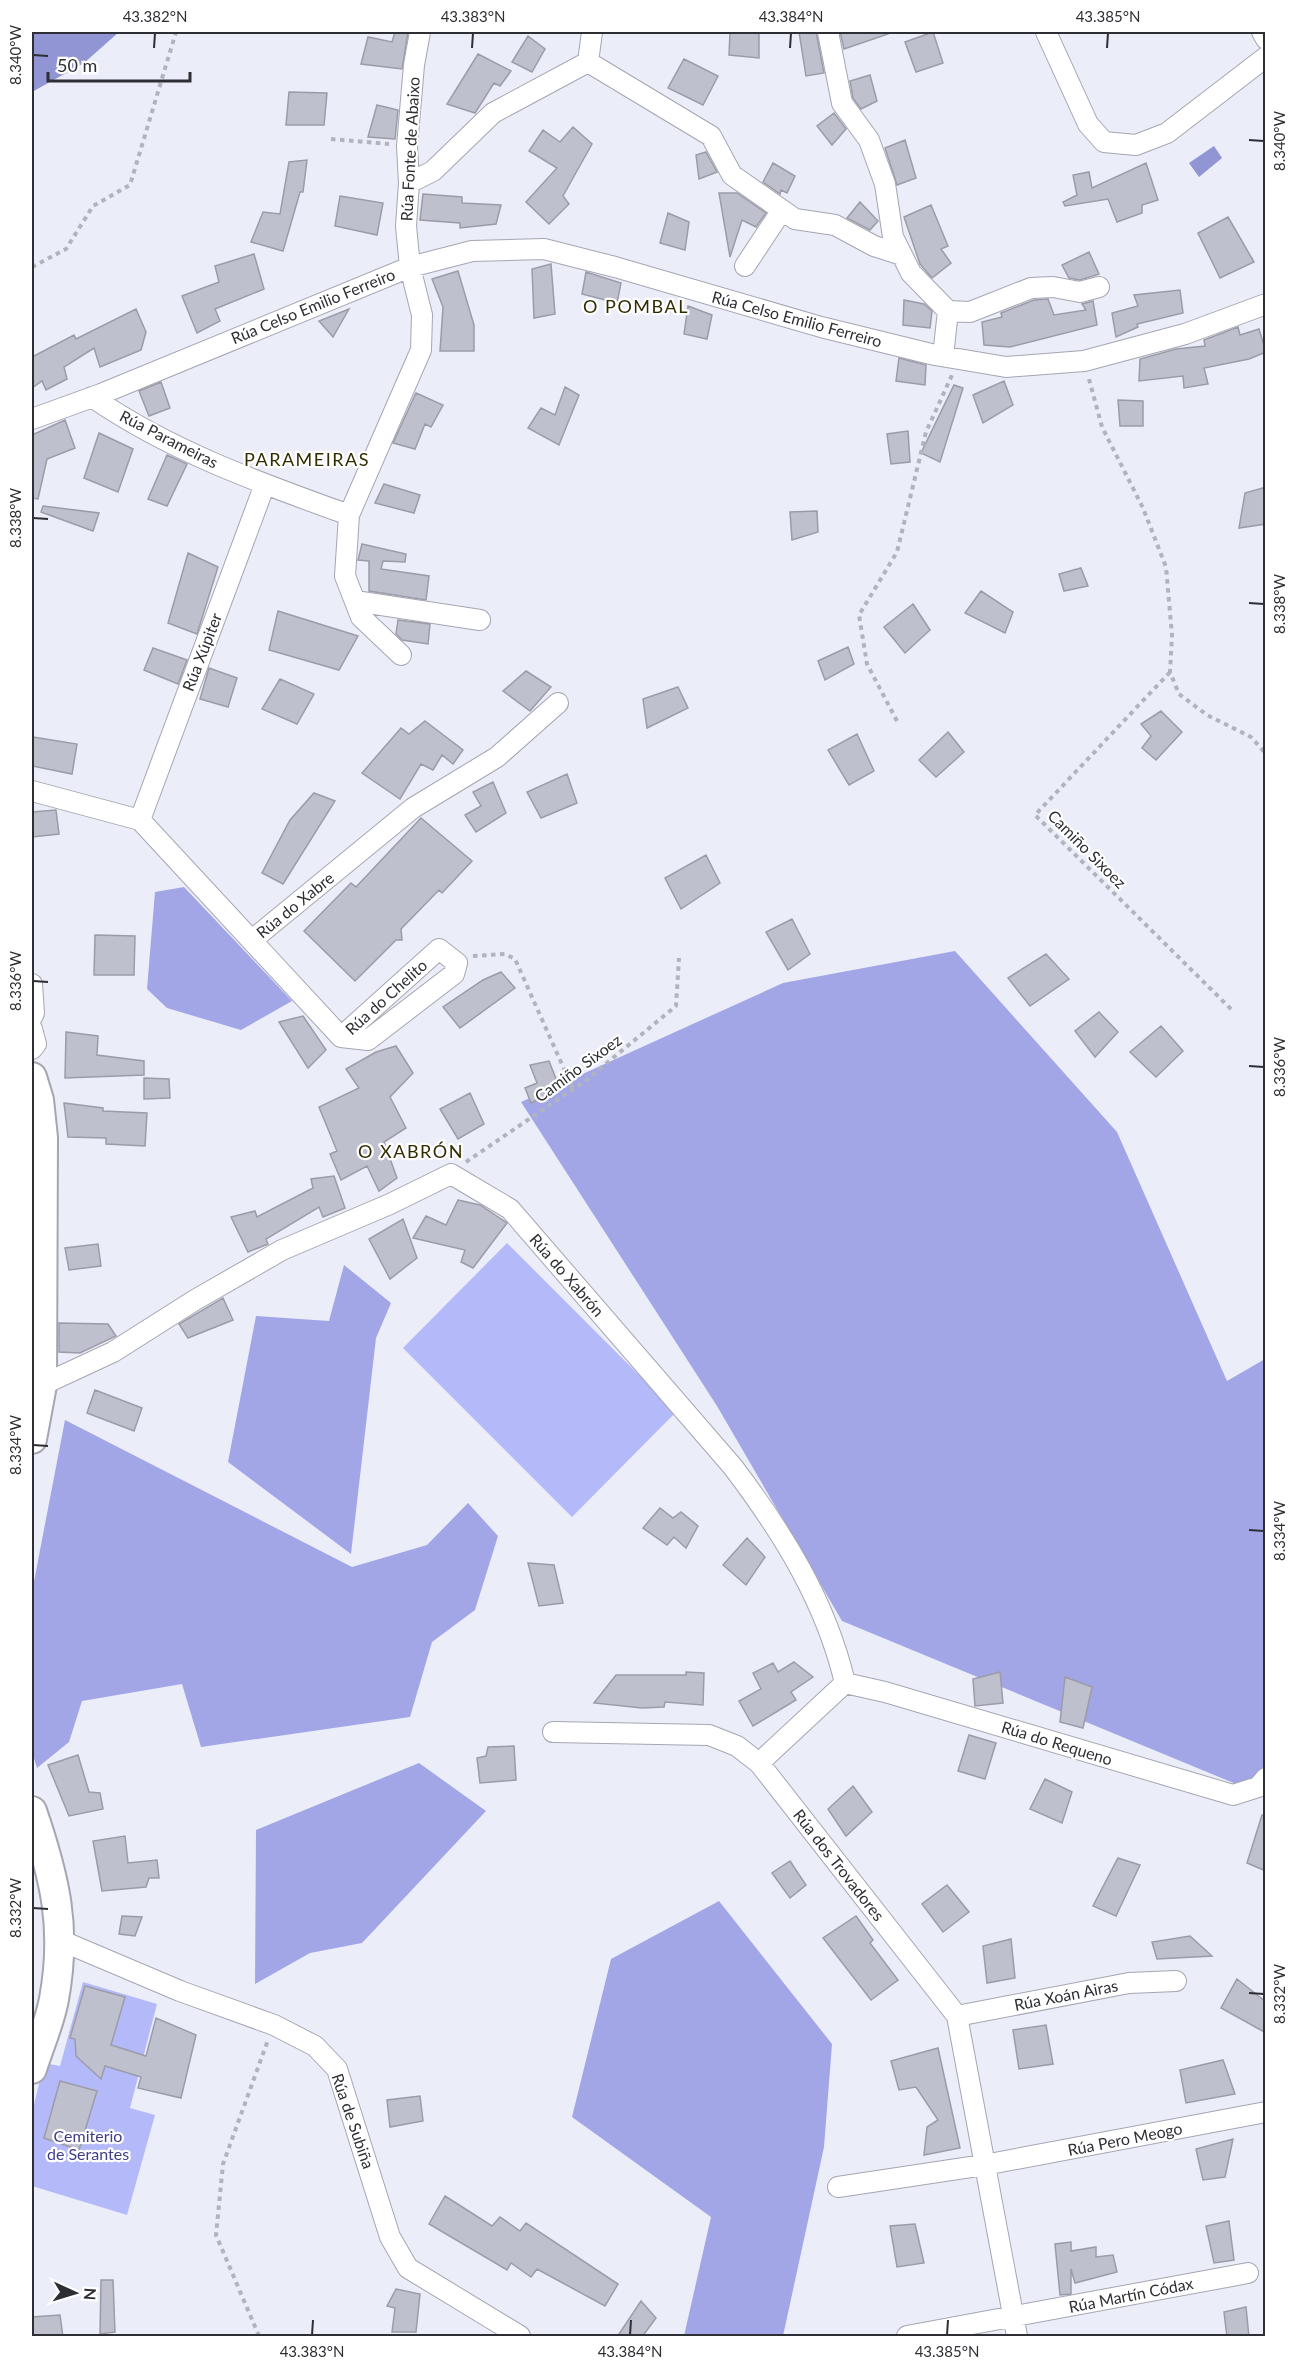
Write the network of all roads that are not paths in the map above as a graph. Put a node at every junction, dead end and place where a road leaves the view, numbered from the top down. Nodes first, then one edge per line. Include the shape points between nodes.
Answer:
1 (420, 32) edge
2 (592, 32) edge
3 (828, 32) edge
4 (1046, 32) edge
5 (1262, 32) edge
6 (1266, 39) edge
7 (1266, 57) edge
8 (588, 62) junction
9 (409, 183) junction
10 (782, 210) junction
11 (902, 255) junction
12 (745, 266) dead end
13 (410, 267) junction
14 (1099, 287) dead end
15 (1265, 308) edge
16 (948, 311) junction
17 (951, 358) junction
18 (92, 397) junction
19 (32, 419) edge
20 (265, 484) junction
21 (349, 515) junction
22 (355, 601) junction
23 (480, 620) dead end
24 (401, 656) dead end
25 (558, 703) dead end
26 (32, 791) edge
27 (140, 820) junction
28 (252, 940) junction
29 (32, 984) edge
30 (32, 1017) edge
31 (32, 1029) edge
32 (341, 1037) junction
33 (32, 1049) edge
34 (32, 1077) edge
35 (37, 1215) edge
36 (42, 1385) junction
37 (32, 1439) edge
38 (845, 1683) junction
39 (553, 1732) dead end
40 (759, 1763) junction
41 (1266, 1778) edge
42 (32, 1811) edge
43 (62, 1941) junction
44 (1176, 1981) dead end
45 (957, 2016) junction
46 (32, 2069) edge
47 (1266, 2112) edge
48 (984, 2166) junction
49 (838, 2187) dead end
50 (1248, 2273) dead end
51 (1015, 2327) edge
52 (520, 2337) edge
53 (907, 2337) edge

1 - 9 street, Rúa Fonte de Abaixo via 407,146
2 - 8 street
3 - 11 street via 842,103 869,140 885,184 893,237
4 - 7 street via 1088,124 1104,142 1136,145 1167,133
5 - 6 street
8 - 9 street via 493,113 433,171
8 - 10 street via 711,136 732,175
9 - 13 street, Rúa Fonte de Abaixo via 406,226
10 - 11 street via 795,219 835,225 874,246
10 - 12 street
11 - 16 street via 911,273
13 - 17 street, Rúa Celso Emilio Ferreiro via 472,250 544,249 821,327
13 - 18 street, Rúa Celso Emilio Ferreiro
13 - 21 street via 422,315 421,350
14 - 16 street via 1080,292 1053,286 1031,288 970,312
15 - 17 street, Rúa Celso Emilio Ferreiro via 1084,361 1006,367
16 - 17 street
18 - 19 street, Rúa Celso Emilio Ferreiro
18 - 20 street, Rúa Parameiras via 132,425
20 - 21 street, Rúa Parameiras
20 - 27 street, Rúa Xúpiter
21 - 22 street via 345,576
22 - 23 street
22 - 24 street via 361,616
25 - 28 street, Rúa do Xabre via 497,757 413,808
26 - 27 street
27 - 28 street, Rúa do Xabre
28 - 32 street, Rúa do Chelito
29 - 30 street
31 - 33 street via 36,1044
32 - 32 street, Rúa do Chelito via 368,1040 454,974 457,963 439,949
34 - 35 main road via 43,1138
35 - 36 main road
36 - 37 main road
36 - 38 street, Rúa do Xabrón via 113,1352 282,1250 451,1174 510,1209 733,1467 809,1583 835,1643
38 - 40 street
38 - 41 street, Rúa do Requeno via 1233,1795 1258,1787
39 - 40 street, Rúa dos Trovadores via 709,1735 737,1746
40 - 45 street, Rúa dos Trovadores
42 - 43 main road via 56,1889
43 - 46 main road via 54,2001
43 - 52 street, Rúa de Subiña via 180,1991 274,2025 315,2046 337,2069 390,2238 408,2268
44 - 45 street, Rúa Xoán Airas via 1129,1983
45 - 48 street, Rúa dos Trovadores
47 - 48 street, Rúa Pero Meogo
48 - 49 street
48 - 51 street, Rúa dos Trovadores
50 - 51 street, Rúa Martín Códax
51 - 53 street

